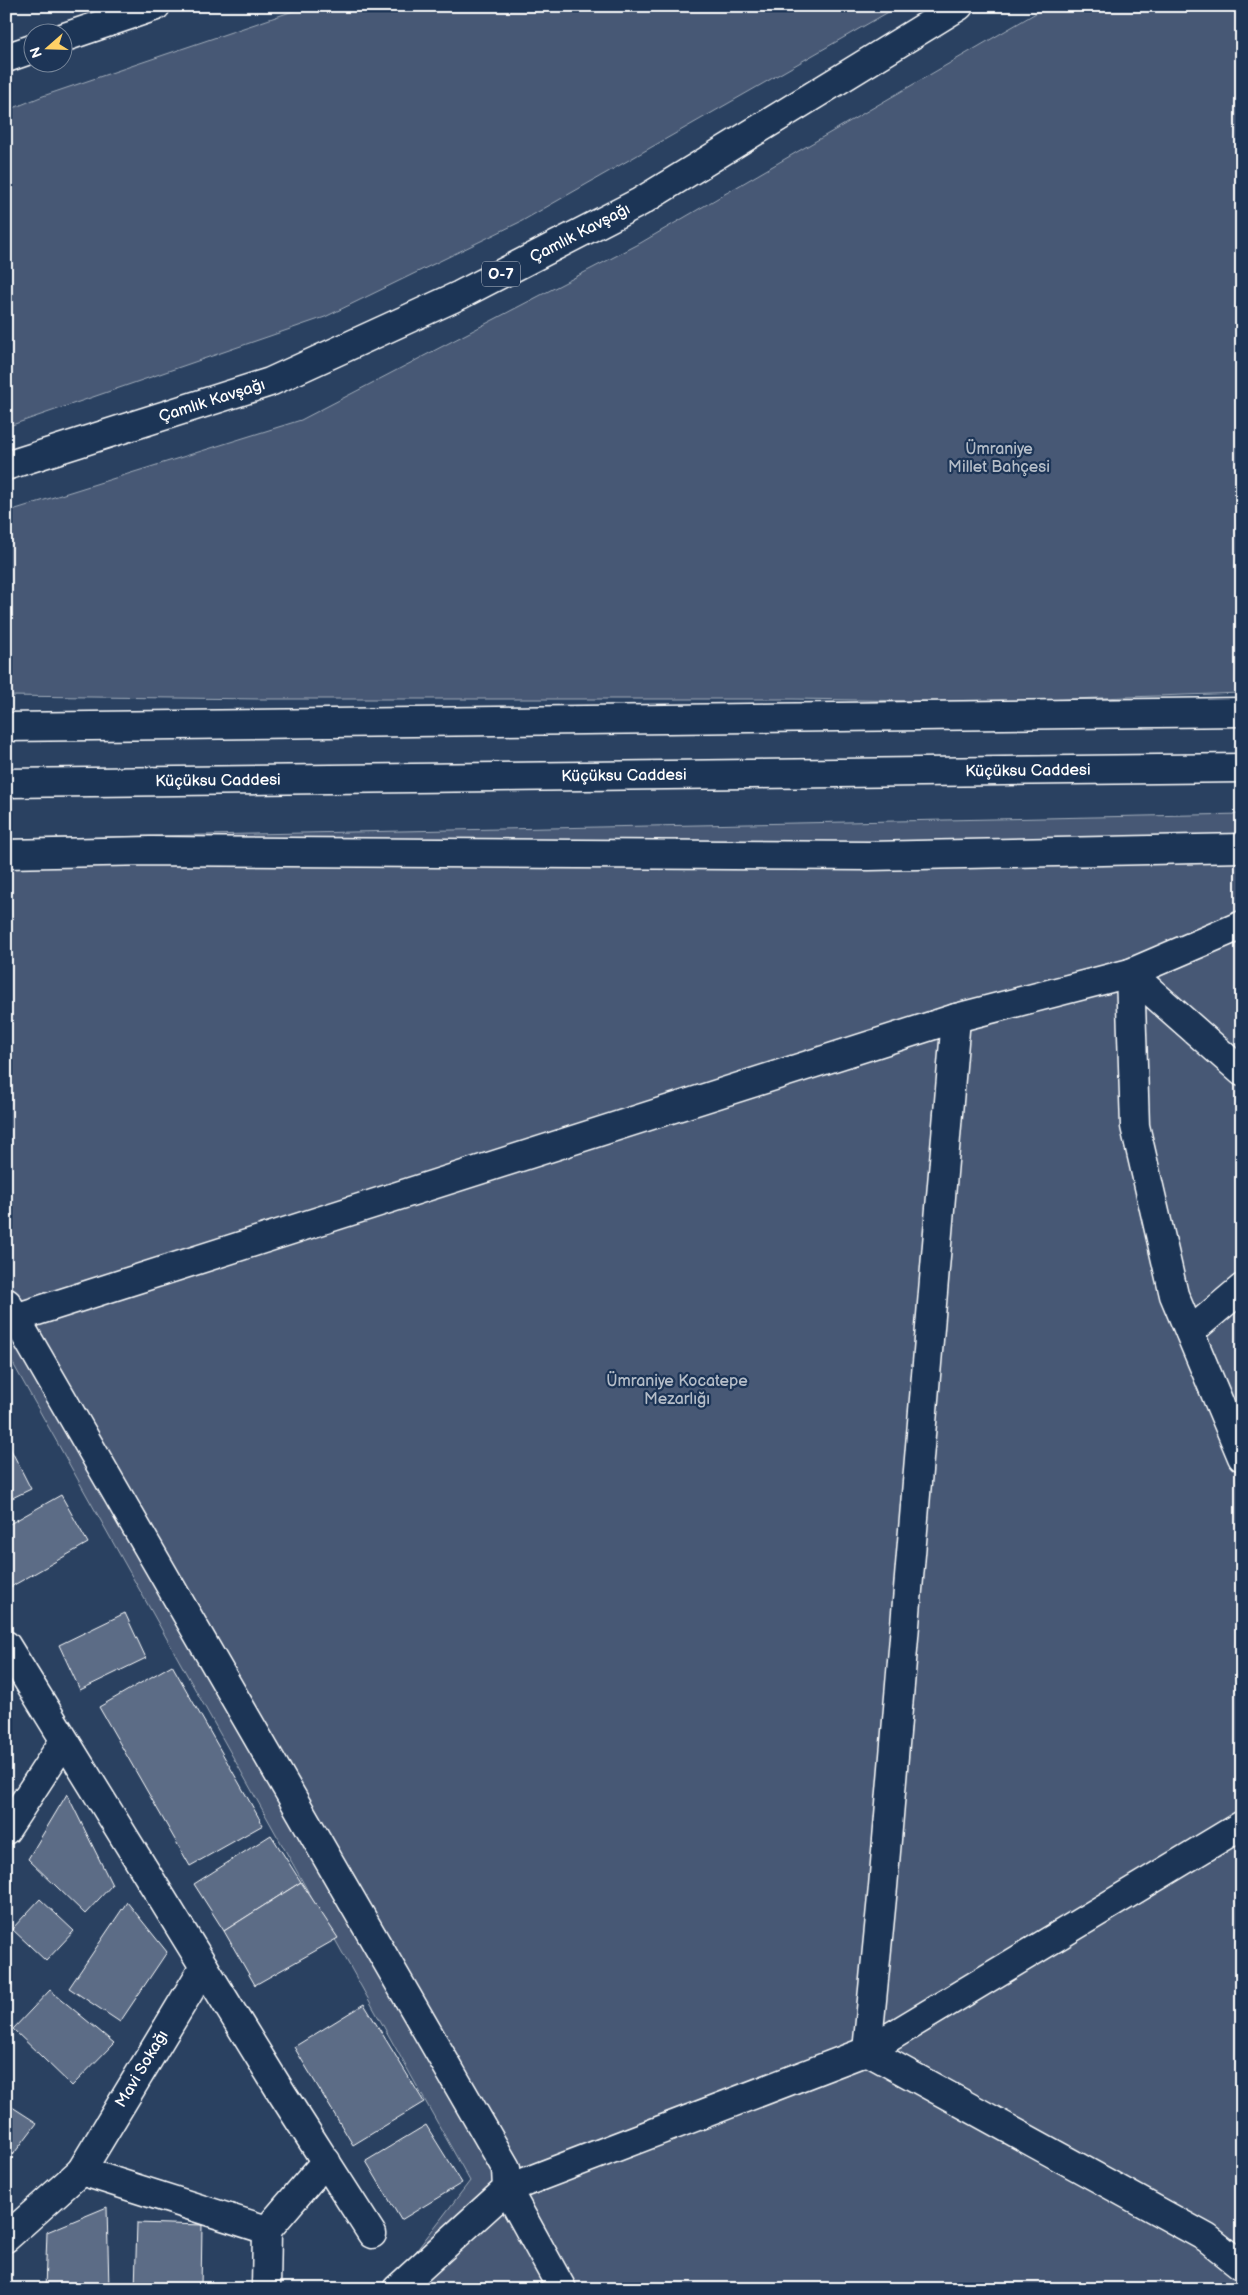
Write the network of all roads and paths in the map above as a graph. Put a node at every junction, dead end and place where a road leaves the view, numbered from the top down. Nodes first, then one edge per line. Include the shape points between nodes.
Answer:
1 (156, 6) edge
2 (959, 6) edge
3 (72, 35) edge
4 (22, 52) edge
5 (6, 58) edge
6 (6, 466) edge
7 (1242, 712) edge
8 (6, 727) edge
9 (1242, 768) edge
10 (6, 783) edge
11 (1242, 848) edge
12 (6, 854) edge
13 (1242, 925) edge
14 (1130, 974) junction
15 (956, 1018) junction
16 (1242, 1072) edge
17 (1242, 1288) edge
18 (10, 1310) edge
19 (1190, 1332) junction
20 (1242, 1457) edge
21 (6, 1645) edge
22 (64, 1741) junction
23 (1242, 1825) edge
24 (6, 1830) edge
25 (204, 1967) junction
26 (867, 2051) junction
27 (326, 2161) junction
28 (81, 2171) junction
29 (507, 2189) junction
30 (267, 2230) junction
31 (372, 2234) dead end
32 (6, 2238) edge
33 (1242, 2266) edge
34 (266, 2289) edge
35 (397, 2289) edge
36 (562, 2289) edge

1 - 3 main road
2 - 6 main road, Çamlık Kavşağı / O-7 via 640,202 460,296 270,382
4 - 5 main road
7 - 8 main road
9 - 10 main road, Küçüksu Caddesi
11 - 12 main road via 869,856
13 - 14 main road
14 - 15 main road
14 - 16 main road
14 - 19 main road via 1135,1126 1174,1295
15 - 18 main road
15 - 26 main road
17 - 19 main road
18 - 29 main road via 506,2168
19 - 20 main road
21 - 22 main road
22 - 24 main road
22 - 25 main road
23 - 26 main road
25 - 27 main road
25 - 28 main road, Mavi Sokağı
26 - 29 main road
26 - 33 main road via 1207,2238
27 - 30 main road
27 - 31 main road
28 - 30 main road
28 - 32 main road, Mavi Sokağı
29 - 35 main road
29 - 36 main road
30 - 34 main road

